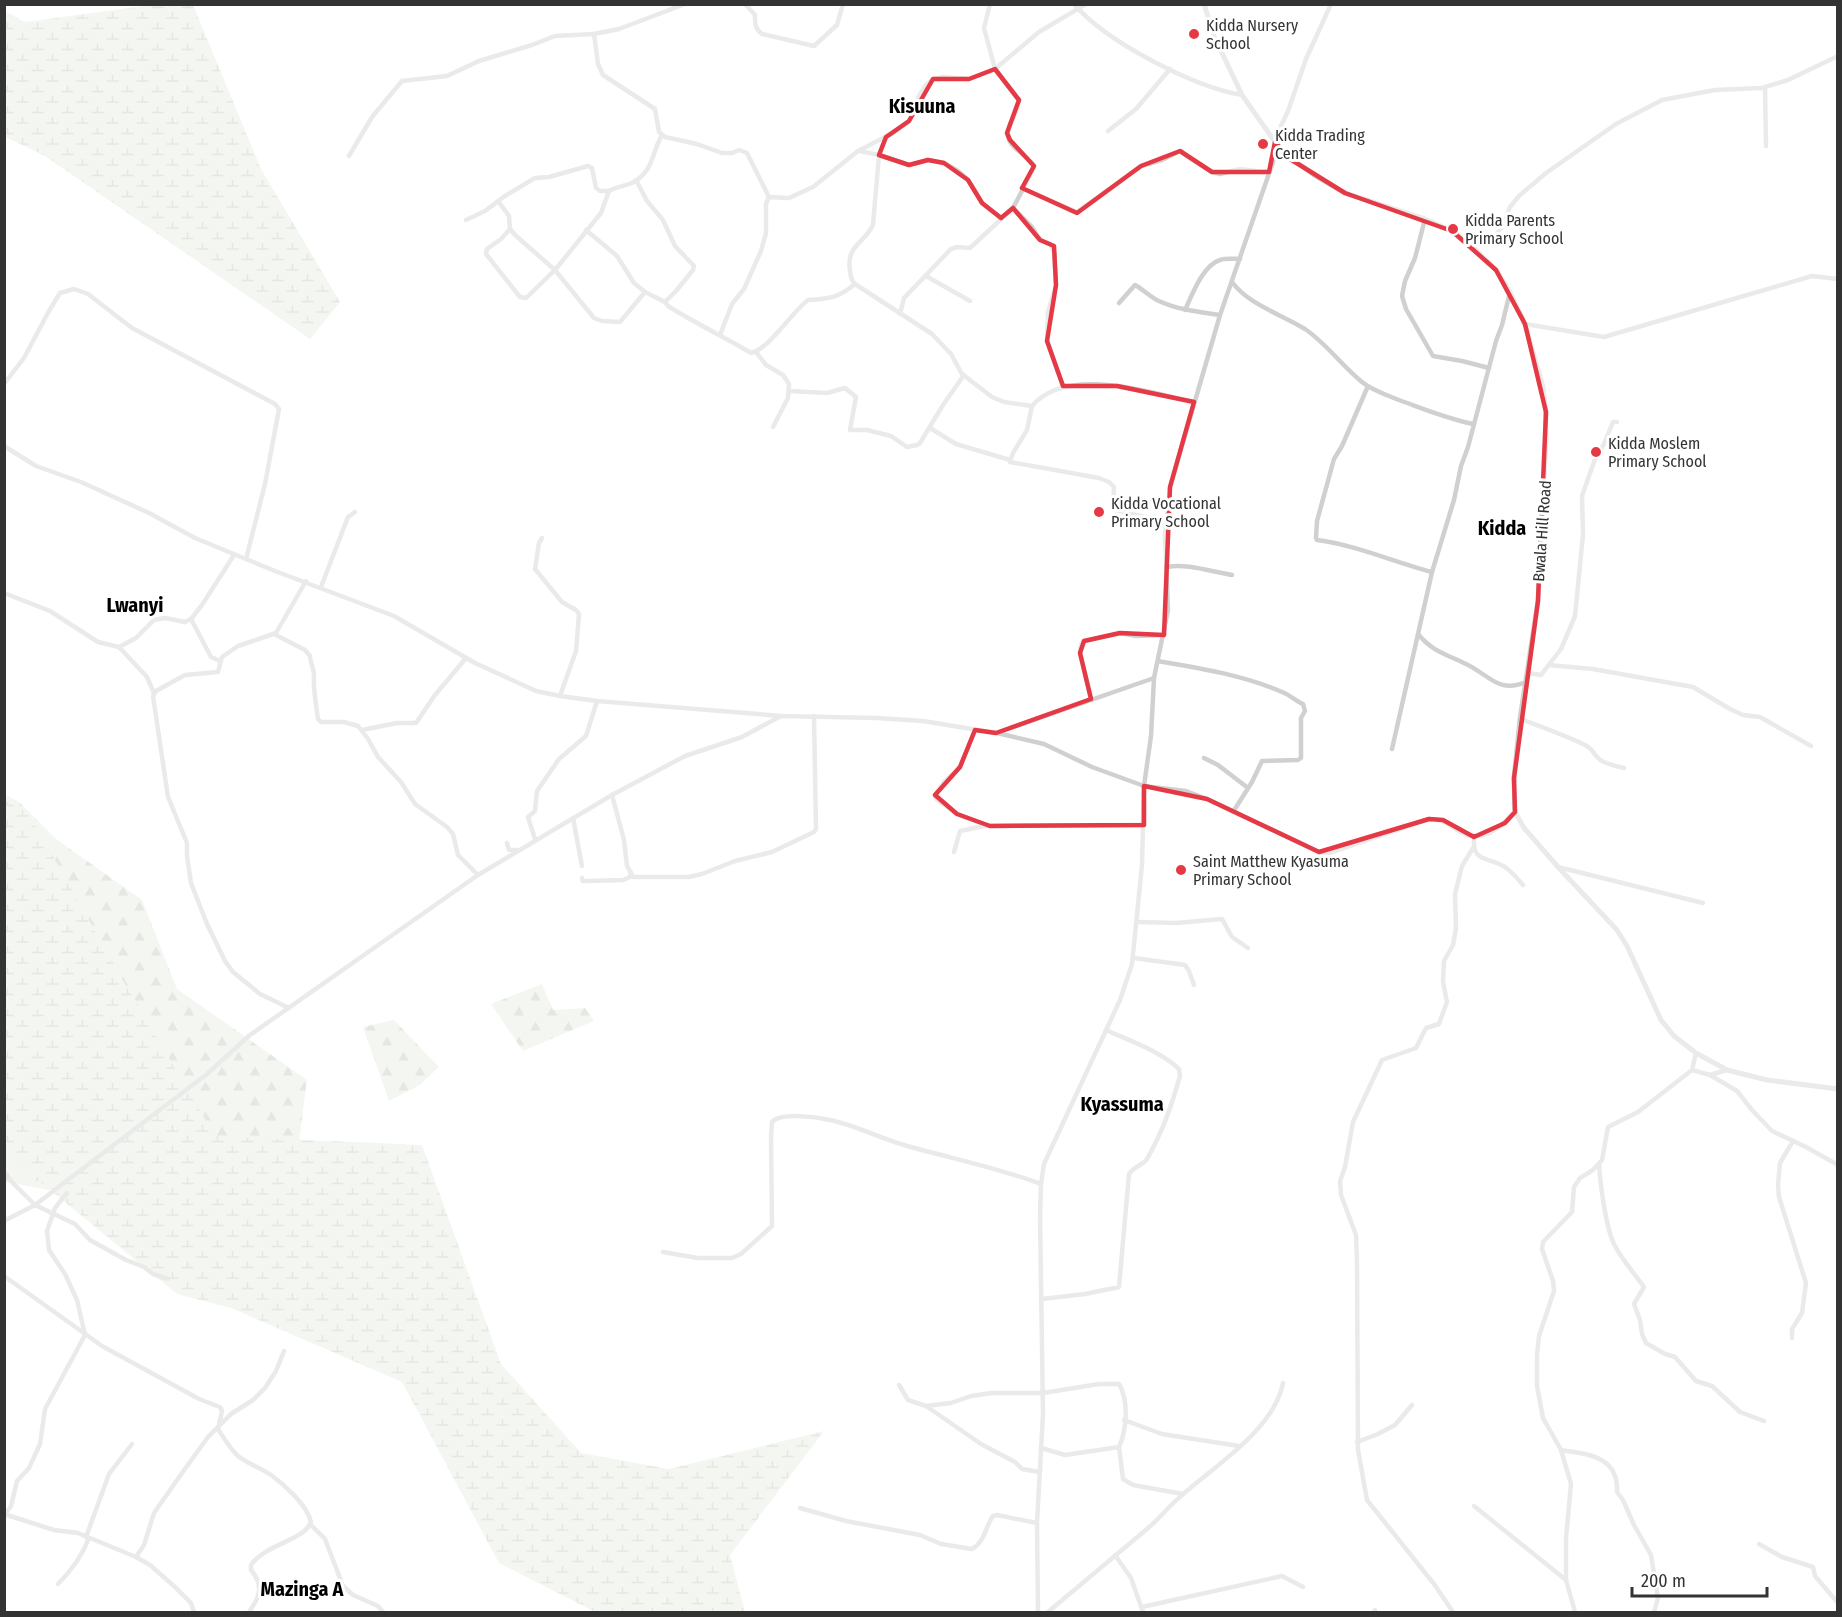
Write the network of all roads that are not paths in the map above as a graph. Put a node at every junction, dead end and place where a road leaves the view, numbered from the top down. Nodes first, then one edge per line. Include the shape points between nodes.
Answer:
1 (685, 4) edge
2 (745, 4) edge
3 (843, 4) edge
4 (990, 4) edge
5 (1074, 4) edge
6 (1086, 4) edge
7 (1204, 4) edge
8 (1331, 4) edge
9 (1079, 10) junction
10 (594, 34) junction
11 (1838, 56) edge
12 (995, 69) junction
13 (1170, 69) junction
14 (1765, 87) junction
15 (1242, 94) junction
16 (1108, 131) dead end
17 (662, 135) junction
18 (886, 137) junction
19 (1275, 142) junction
20 (1766, 146) dead end
21 (858, 151) junction
22 (879, 155) junction
23 (349, 156) dead end
24 (1270, 171) junction
25 (636, 180) junction
26 (1022, 189) junction
27 (609, 191) junction
28 (769, 197) junction
29 (498, 201) junction
30 (1013, 208) junction
31 (1001, 218) junction
32 (1425, 219) junction
33 (466, 220) dead end
34 (510, 229) junction
35 (586, 230) junction
36 (1469, 243) junction
37 (1240, 259) junction
38 (555, 270) junction
39 (926, 276) junction
40 (1838, 279) edge
41 (1232, 282) junction
42 (855, 284) junction
43 (645, 292) junction
44 (1510, 292) junction
45 (970, 301) dead end
46 (664, 302) junction
47 (1119, 303) dead end
48 (1185, 310) junction
49 (900, 314) junction
50 (1220, 315) junction
51 (1526, 324) junction
52 (720, 336) junction
53 (756, 352) junction
54 (1489, 368) junction
55 (964, 375) junction
56 (4, 384) edge
57 (1063, 386) junction
58 (1368, 386) junction
59 (790, 391) junction
60 (1194, 402) junction
61 (1032, 405) junction
62 (1617, 422) dead end
63 (1474, 424) junction
64 (773, 427) dead end
65 (930, 428) junction
66 (4, 446) edge
67 (1010, 460) junction
68 (355, 512) dead end
69 (1165, 526) junction
70 (542, 538) dead end
71 (234, 555) junction
72 (246, 559) junction
73 (1167, 567) junction
74 (1432, 572) junction
75 (1232, 575) dead end
76 (306, 581) junction
77 (321, 587) junction
78 (4, 593) edge
79 (191, 619) junction
80 (274, 634) junction
81 (1418, 634) junction
82 (1164, 635) junction
83 (119, 647) junction
84 (466, 658) junction
85 (220, 661) junction
86 (1158, 661) junction
87 (1549, 665) junction
88 (1528, 673) junction
89 (1154, 678) junction
90 (1526, 682) junction
91 (154, 693) junction
92 (560, 696) junction
93 (1090, 699) junction
94 (597, 701) junction
95 (781, 716) junction
96 (814, 716) junction
97 (1520, 719) junction
98 (362, 730) junction
99 (975, 730) junction
100 (996, 733) junction
101 (1811, 746) dead end
102 (1392, 749) dead end
103 (1204, 758) dead end
104 (1624, 768) dead end
105 (1144, 786) junction
106 (1248, 788) junction
107 (612, 795) junction
108 (1233, 812) junction
109 (1515, 812) junction
110 (573, 818) junction
111 (1144, 825) junction
112 (990, 826) junction
113 (1474, 837) junction
114 (535, 839) junction
115 (507, 843) dead end
116 (1473, 848) junction
117 (517, 850) junction
118 (954, 852) dead end
119 (582, 866) dead end
120 (1558, 867) junction
121 (631, 872) junction
122 (478, 874) junction
123 (582, 878) dead end
124 (1523, 885) dead end
125 (1703, 903) dead end
126 (1137, 922) junction
127 (1248, 948) dead end
128 (1134, 958) junction
129 (1194, 986) dead end
130 (289, 1008) junction
131 (1106, 1030) junction
132 (1696, 1053) junction
133 (1692, 1070) junction
134 (1727, 1070) junction
135 (1710, 1075) junction
136 (1838, 1089) edge
137 (1793, 1141) junction
138 (1599, 1164) junction
139 (1838, 1165) edge
140 (10, 1180) dead end
141 (1041, 1184) junction
142 (67, 1193) dead end
143 (35, 1205) junction
144 (53, 1214) junction
145 (4, 1221) edge
146 (663, 1252) dead end
147 (4, 1276) edge
148 (168, 1279) dead end
149 (1042, 1299) junction
150 (86, 1335) junction
151 (1792, 1338) dead end
152 (284, 1351) dead end
153 (1283, 1383) dead end
154 (899, 1385) dead end
155 (1043, 1393) junction
156 (1412, 1405) dead end
157 (926, 1406) junction
158 (1124, 1420) junction
159 (1764, 1421) dead end
160 (218, 1429) junction
161 (1357, 1442) junction
162 (132, 1444) dead end
163 (1239, 1446) junction
164 (1119, 1447) junction
165 (1041, 1448) junction
166 (1561, 1449) junction
167 (1040, 1472) junction
168 (1183, 1494) junction
169 (1473, 1506) dead end
170 (800, 1508) dead end
171 (5, 1514) edge
172 (1037, 1522) junction
173 (310, 1524) junction
174 (88, 1537) junction
175 (1759, 1544) dead end
176 (1114, 1555) junction
177 (136, 1557) junction
178 (1566, 1580) junction
179 (57, 1584) dead end
180 (1302, 1587) dead end
181 (1838, 1603) edge
182 (1142, 1610) edge
183 (194, 1612) edge
184 (249, 1612) edge
185 (382, 1612) edge
186 (1038, 1612) edge
187 (1048, 1612) edge
188 (1453, 1612) edge
189 (1575, 1612) edge
190 (1654, 1612) edge

1 - 10 street via 619,29
2 - 3 street via 755,15 754,23 762,34 814,46 837,25
4 - 12 street via 984,28
5 - 9 street
6 - 9 street
7 - 15 street, Bwala Hill Road via 1214,36
8 - 19 street
9 - 12 street via 1039,32
9 - 13 street via 1112,38
10 - 17 street via 597,64 603,75 654,109
10 - 23 street via 555,36 447,76 402,81 372,117
11 - 14 street
12 - 18 street via 969,79 933,79 919,96 909,121
12 - 26 street via 1019,100 1008,135 1034,166
13 - 15 street via 1208,86
13 - 16 street via 1136,109
14 - 20 street
14 - 36 street via 1662,100 1616,124 1519,195 1496,235
15 - 19 street, Bwala Hill Road
17 - 25 street via 651,166
17 - 28 street via 722,153 743,150
18 - 21 street
18 - 22 street
19 - 24 street
19 - 32 street, Bwala Hill Road via 1290,159 1345,193
21 - 22 street
21 - 28 street via 813,187 789,198
22 - 31 street via 909,165 928,160 944,163 968,180 982,203
22 - 42 street via 873,225 850,256
24 - 26 street via 1240,169 1220,174 1180,152 1141,166 1077,212
24 - 37 street
25 - 27 street
25 - 46 street via 675,246 693,266
26 - 30 street
27 - 29 street via 596,188 592,168 588,166 536,178
27 - 35 street via 604,209
28 - 52 street via 761,251 744,289 732,304
29 - 33 street
29 - 34 street via 509,216
30 - 31 street
30 - 57 street via 1040,240 1053,248 1056,285 1048,312 1047,340
31 - 39 street via 970,248 951,249
32 - 36 street, Bwala Hill Road
32 - 54 street via 1403,288 1406,309 1433,356
34 - 38 street
34 - 38 street via 486,254 520,297 526,298
35 - 38 street
35 - 43 street via 617,256 634,283
36 - 44 street, Bwala Hill Road via 1496,270
37 - 41 street
37 - 48 street via 1216,261 1203,274
38 - 43 street via 594,318 602,321 621,322
39 - 45 street
39 - 49 street via 904,298
40 - 51 street via 1812,276 1604,337
41 - 50 street
41 - 58 street via 1248,297 1306,330
42 - 49 street
42 - 53 street via 827,300 808,300
43 - 46 street
44 - 51 street, Bwala Hill Road
44 - 54 street
46 - 52 street
47 - 48 street via 1135,285 1161,302
48 - 50 street
49 - 55 street via 932,334
50 - 60 street
51 - 88 street, Bwala Hill Road via 1546,412 1538,601
52 - 53 street
53 - 59 street via 786,379
54 - 63 street
55 - 61 street via 1004,402
55 - 65 street
56 - 72 street via 24,358 60,293 74,289 88,294 132,328 276,404 279,409 272,454
57 - 60 street via 1117,386
57 - 61 street
58 - 63 street via 1451,419
58 - 74 street via 1334,459 1316,538
59 - 64 street
59 - 65 street via 827,393 845,388 856,397 850,430 891,436 907,447 920,443
60 - 69 street via 1172,479
61 - 67 street via 1026,430
62 - 87 street via 1613,422 1595,459 1582,496 1583,535 1575,616 1561,649
63 - 74 street
65 - 67 street via 956,444
66 - 71 street via 36,466 81,482
67 - 69 street via 1109,482 1114,487 1116,510
68 - 77 street via 348,517
69 - 73 street
70 - 92 street via 535,569 562,602 579,614 576,651
71 - 72 street
71 - 79 street
72 - 76 street
73 - 75 street
73 - 82 street
74 - 81 street
76 - 77 street
76 - 80 street
77 - 84 street via 394,616
78 - 83 street via 50,611 98,642
79 - 83 street via 154,620 136,638
79 - 85 street via 211,657
80 - 85 street via 244,642
80 - 98 street via 310,656 318,719 352,723
81 - 90 street via 1441,654 1470,665 1486,679 1513,686
81 - 102 street
82 - 86 street
82 - 93 street via 1120,633 1084,641 1080,653
83 - 91 street via 147,677
84 - 92 street via 536,691
84 - 98 street via 416,723
85 - 91 street via 218,672 184,675
86 - 89 street
86 - 106 street via 1249,681 1283,692 1303,705 1302,758 1262,761
87 - 88 street via 1541,675
87 - 101 street via 1693,687 1730,709 1760,717
88 - 90 street, Bwala Hill Road
89 - 93 street
89 - 105 street
90 - 97 street, Bwala Hill Road
91 - 130 street via 168,797 187,843 191,883 207,924 233,972 260,994
92 - 94 street
93 - 100 street
94 - 95 street
94 - 114 street via 586,735 559,759 537,791 535,811 528,817
95 - 96 street
95 - 107 street via 742,737 685,756
96 - 99 street via 922,721
96 - 121 street via 814,832 772,852 688,878 637,879
97 - 104 street via 1554,730 1592,749 1603,761
97 - 109 street, Bwala Hill Road
98 - 122 street via 415,804 453,834 458,855
99 - 100 street
99 - 112 street via 960,767 935,795 957,814
100 - 105 street via 1052,747
103 - 106 street
105 - 108 street via 1186,791
105 - 111 street
106 - 108 street
107 - 110 street
107 - 121 street
108 - 113 street via 1319,852 1329,853 1429,819 1443,820
109 - 113 street via 1494,832
109 - 120 street
110 - 114 street
110 - 119 street
111 - 112 street
111 - 126 street
112 - 118 street via 960,831
113 - 116 street
114 - 117 street
115 - 117 street via 509,850
116 - 124 street via 1478,855 1506,868
116 - 161 street via 1462,866 1455,894 1455,936 1444,961 1447,1002 1438,1024 1426,1028 1416,1048 1382,1060 1353,1122 1340,1181 1341,1195 1356,1235
117 - 122 street
120 - 125 street
120 - 132 street via 1617,930 1661,1020
121 - 123 street via 623,880
122 - 130 street
126 - 127 street via 1222,919 1232,937
126 - 128 street
128 - 129 street via 1187,966
128 - 131 street
130 - 143 street
131 - 141 street via 1044,1164
131 - 149 street via 1175,1065 1180,1076 1165,1125 1146,1160 1129,1174 1119,1287
132 - 133 street
132 - 134 street
133 - 135 street
133 - 138 street via 1638,1112 1608,1127
134 - 135 street
134 - 136 street via 1767,1080
135 - 137 street via 1737,1091 1772,1131
137 - 139 street
137 - 151 street via 1780,1163 1778,1185 1806,1283 1802,1313 1792,1329
138 - 159 street via 1612,1240 1644,1287 1634,1304 1646,1343 1676,1357 1696,1381 1712,1386 1740,1412
138 - 166 street via 1576,1182 1572,1212 1542,1246 1554,1291 1539,1336 1537,1386 1543,1418
140 - 143 street
141 - 146 street via 830,1120 780,1117 772,1122 770,1229 732,1258
141 - 149 street
142 - 144 street
143 - 144 street
143 - 145 street
144 - 148 street via 75,1224 90,1240
144 - 150 street via 47,1231 49,1250 77,1299
147 - 150 street
149 - 155 street
150 - 160 street via 220,1407
150 - 171 street via 45,1409 40,1444 29,1468 17,1481
152 - 160 street via 265,1388
153 - 163 street via 1273,1411
154 - 157 street via 908,1400
155 - 157 street via 992,1393
155 - 158 street via 1119,1384 1126,1402
155 - 165 street
156 - 161 street via 1395,1425
157 - 167 street via 1022,1469
158 - 163 street via 1162,1434
158 - 164 street
160 - 173 street via 238,1455 272,1476 295,1497
160 - 177 street via 208,1437 154,1513
161 - 188 street via 1367,1500
162 - 174 street via 109,1474
163 - 168 street
164 - 165 street via 1065,1455
164 - 168 street via 1123,1479 1132,1485
165 - 167 street
166 - 178 street via 1571,1484
166 - 190 street via 1600,1458 1613,1468 1617,1492 1651,1555 1658,1598
167 - 172 street
168 - 176 street
169 - 178 street
170 - 172 street via 972,1549 985,1536 993,1516
171 - 174 street
172 - 186 street
173 - 184 street via 301,1534 272,1546 254,1561 251,1570 260,1591
173 - 185 street via 325,1539 343,1586
174 - 177 street
174 - 179 street via 84,1552
175 - 181 street via 1813,1567 1825,1591
176 - 182 street via 1131,1578
176 - 187 street
177 - 183 street via 175,1587 191,1603
178 - 189 street
180 - 182 street via 1282,1576

